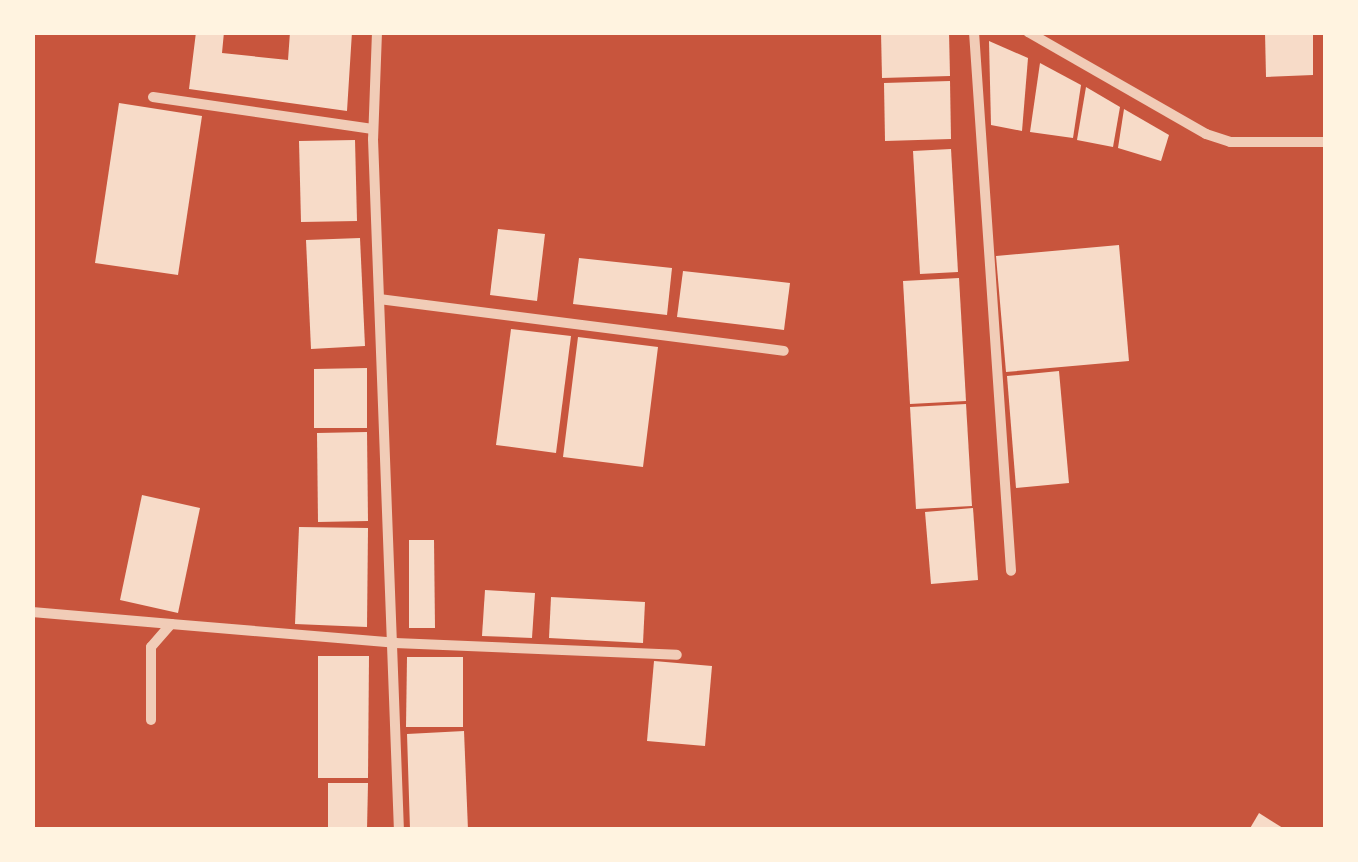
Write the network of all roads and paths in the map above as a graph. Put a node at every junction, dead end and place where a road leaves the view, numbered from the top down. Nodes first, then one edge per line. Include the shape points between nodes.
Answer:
1 (377, 32) edge
2 (974, 32) edge
3 (1028, 32) edge
4 (153, 98) dead end
5 (373, 128) junction
6 (1326, 142) edge
7 (379, 299) junction
8 (784, 351) dead end
9 (1011, 571) dead end
10 (32, 612) edge
11 (171, 624) junction
12 (395, 643) junction
13 (677, 655) dead end
14 (151, 720) dead end
15 (399, 830) edge

1 - 5 street
2 - 9 street
3 - 6 street via 1230,142
4 - 5 street
5 - 7 street
7 - 8 street
7 - 12 street
10 - 11 street
11 - 12 street
11 - 14 street via 150,647
12 - 13 street
12 - 15 street

